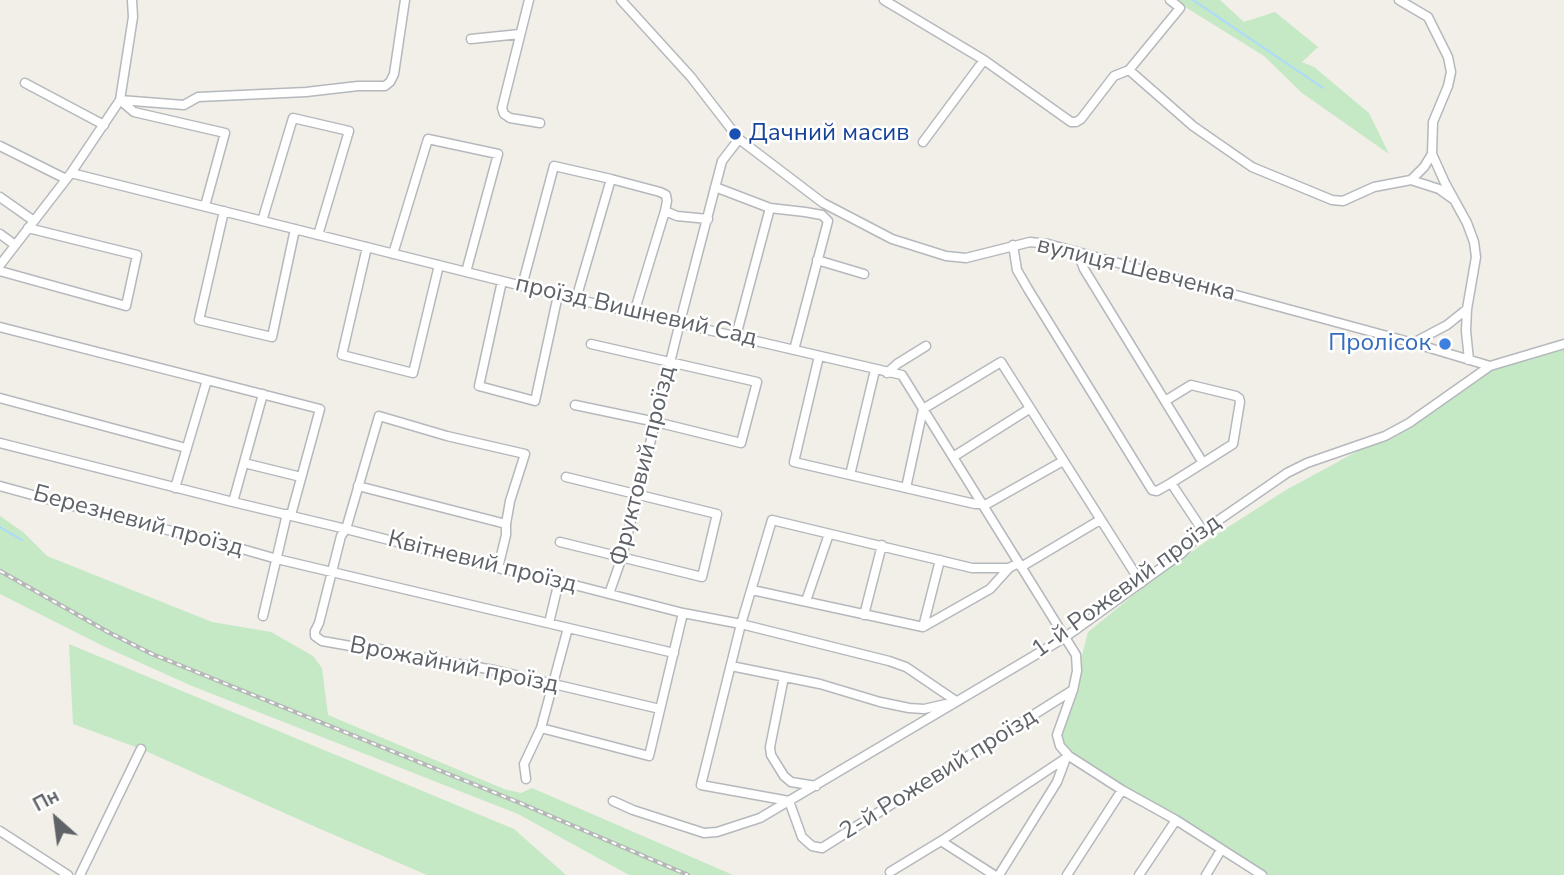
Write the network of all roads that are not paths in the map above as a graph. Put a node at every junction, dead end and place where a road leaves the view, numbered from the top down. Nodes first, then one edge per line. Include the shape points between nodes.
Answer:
1 (132, 0) edge
2 (405, 0) edge
3 (529, 0) edge
4 (621, 0) edge
5 (884, 0) edge
6 (1170, 0) edge
7 (1399, 0) edge
8 (520, 34) junction
9 (471, 38) dead end
10 (984, 60) junction
11 (1129, 70) junction
12 (25, 83) dead end
13 (120, 100) junction
14 (540, 123) dead end
15 (104, 125) junction
16 (739, 139) junction
17 (923, 142) dead end
18 (0, 146) edge
19 (1432, 154) junction
20 (68, 176) junction
21 (611, 179) junction
22 (1411, 180) junction
23 (715, 187) junction
24 (0, 197) edge
25 (1454, 199) junction
26 (205, 206) junction
27 (770, 208) junction
28 (224, 211) junction
29 (665, 211) junction
30 (708, 219) junction
31 (34, 221) junction
32 (262, 221) junction
33 (28, 229) junction
34 (295, 229) junction
35 (0, 234) edge
36 (318, 235) junction
37 (15, 245) junction
38 (1013, 245) junction
39 (368, 247) junction
40 (1078, 253) junction
41 (393, 254) junction
42 (817, 260) junction
43 (0, 265) edge
44 (439, 265) junction
45 (0, 271) edge
46 (466, 272) junction
47 (863, 274) dead end
48 (502, 281) junction
49 (522, 286) junction
50 (558, 295) junction
51 (576, 299) junction
52 (1467, 309) junction
53 (634, 313) junction
54 (680, 322) junction
55 (1447, 325) junction
56 (0, 327) edge
57 (1466, 331) junction
58 (736, 336) junction
59 (1413, 343) junction
60 (592, 344) dead end
61 (1564, 344) edge
62 (926, 346) dead end
63 (793, 349) junction
64 (819, 356) junction
65 (1469, 360) junction
66 (671, 362) junction
67 (1490, 366) junction
68 (875, 370) junction
69 (887, 373) junction
70 (206, 380) junction
71 (263, 394) junction
72 (0, 398) edge
73 (1165, 401) junction
74 (575, 405) dead end
75 (923, 409) junction
76 (1030, 409) junction
77 (656, 422) junction
78 (0, 443) edge
79 (186, 448) junction
80 (953, 457) junction
81 (1063, 461) junction
82 (244, 463) junction
83 (1203, 463) junction
84 (850, 475) junction
85 (301, 477) junction
86 (566, 477) dead end
87 (1171, 483) junction
88 (0, 486) edge
89 (358, 486) junction
90 (175, 488) junction
91 (906, 488) junction
92 (638, 494) junction
93 (233, 502) junction
94 (982, 504) junction
95 (289, 515) junction
96 (1100, 520) junction
97 (506, 524) junction
98 (346, 529) junction
99 (1203, 531) junction
100 (829, 534) junction
101 (560, 542) dead end
102 (882, 545) junction
103 (622, 557) junction
104 (276, 559) junction
105 (940, 560) junction
106 (1020, 565) junction
107 (498, 568) junction
108 (1009, 568) junction
109 (332, 571) junction
110 (559, 581) junction
111 (1141, 583) junction
112 (752, 590) junction
113 (610, 594) junction
114 (806, 601) junction
115 (683, 613) junction
116 (864, 615) junction
117 (263, 616) dead end
118 (549, 622) junction
119 (741, 624) junction
120 (923, 627) junction
121 (568, 628) junction
122 (1064, 638) junction
123 (674, 653) junction
124 (730, 667) junction
125 (784, 677) junction
126 (553, 684) junction
127 (1073, 690) junction
128 (956, 701) junction
129 (660, 709) junction
130 (541, 728) junction
131 (141, 748) dead end
132 (1068, 757) junction
133 (526, 779) dead end
134 (816, 786) junction
135 (1122, 790) junction
136 (612, 801) dead end
137 (789, 801) junction
138 (1176, 820) junction
139 (0, 831) edge
140 (941, 841) junction
141 (1221, 850) junction
142 (890, 872) dead end
143 (68, 875) edge
144 (80, 875) edge
145 (997, 875) edge
146 (1067, 875) edge
147 (1139, 875) edge
148 (1206, 875) edge
149 (1262, 875) edge

1 - 13 street
2 - 13 street via 394,74 385,86 198,97 184,105
3 - 8 street
4 - 16 street, вулиця Шевченка via 691,77
5 - 10 street
6 - 11 street via 1180,8
7 - 19 street via 1427,17 1448,57 1451,72 1433,122
8 - 9 street
8 - 14 street via 502,108 510,118
10 - 11 street via 1071,122 1081,119 1114,76
10 - 17 street
11 - 22 street via 1193,126 1252,167 1332,200 1343,201 1374,187
12 - 15 street
13 - 15 street
13 - 26 street via 134,112 225,133
15 - 20 street
16 - 23 street, Фруктовий проїзд via 722,161
16 - 38 street, вулиця Шевченка via 823,203 892,239 966,258
18 - 20 street, проїзд Вишневий Сад
19 - 22 street
19 - 25 street
20 - 26 street, проїзд Вишневий Сад
20 - 31 street
21 - 29 street via 666,195
21 - 49 street via 554,166
21 - 51 street
22 - 25 street
23 - 27 street
23 - 30 street, Фруктовий проїзд
24 - 31 street
25 - 52 street via 1475,248
26 - 28 street, проїзд Вишневий Сад
27 - 42 street via 822,215 828,221
27 - 58 street
28 - 32 street, проїзд Вишневий Сад
28 - 34 street via 199,320 272,337
29 - 30 street
29 - 53 street
30 - 54 street, Фруктовий проїзд
31 - 33 street
32 - 34 street, проїзд Вишневий Сад
32 - 36 street via 293,118 349,131
33 - 37 street
33 - 45 street via 137,255 126,306
34 - 36 street, проїзд Вишневий Сад
35 - 37 street
36 - 39 street, проїзд Вишневий Сад
37 - 43 street
38 - 40 street, вулиця Шевченка via 1039,243
38 - 87 street via 1017,270 1152,490
39 - 41 street, проїзд Вишневий Сад
39 - 44 street via 342,355 413,373
40 - 59 street, вулиця Шевченка
40 - 73 street
41 - 44 street, проїзд Вишневий Сад
41 - 46 street via 428,139 498,154
42 - 47 street
42 - 63 street
44 - 46 street, проїзд Вишневий Сад
46 - 48 street, проїзд Вишневий Сад
48 - 49 street, проїзд Вишневий Сад
48 - 50 street via 479,386 535,401
49 - 50 street, проїзд Вишневий Сад
50 - 51 street, проїзд Вишневий Сад
51 - 53 street, проїзд Вишневий Сад
52 - 55 street
52 - 57 street
53 - 54 street, проїзд Вишневий Сад
54 - 58 street, проїзд Вишневий Сад
54 - 66 street, Фруктовий проїзд
55 - 57 street
55 - 59 street
56 - 70 street
57 - 65 street
58 - 63 street, проїзд Вишневий Сад
59 - 65 street, вулиця Шевченка
60 - 66 street
61 - 67 street, 1-й Рожевий проїзд
62 - 69 street
63 - 64 street, проїзд Вишневий Сад
64 - 68 street, проїзд Вишневий Сад
64 - 84 street via 794,462
65 - 67 street, вулиця Шевченка
66 - 77 street, Фруктовий проїзд
66 - 77 street via 757,382 741,443
67 - 99 street, 1-й Рожевий проїзд via 1409,423 1296,468
68 - 69 street, проїзд Вишневий Сад
68 - 84 street
69 - 75 street, проїзд Вишневий Сад via 902,375
70 - 71 street
70 - 79 street
71 - 82 street
71 - 85 street, Березневий проїзд via 320,409
72 - 79 street
73 - 83 street
73 - 83 street via 1191,386 1239,398 1233,444
74 - 77 street
75 - 76 street via 1001,362
75 - 80 street, проїзд Вишневий Сад
75 - 91 street
76 - 80 street
76 - 81 street
77 - 92 street, Фруктовий проїзд
78 - 90 street, Квітневий проїзд
79 - 90 street
80 - 94 street, проїзд Вишневий Сад
81 - 94 street
81 - 96 street
82 - 85 street
82 - 93 street
83 - 87 street
84 - 91 street
85 - 95 street, Березневий проїзд
86 - 92 street
87 - 99 street
88 - 104 street, Березневий проїзд
89 - 97 street
89 - 97 street via 379,416 525,454
89 - 98 street
90 - 93 street, Квітневий проїзд
91 - 94 street
92 - 103 street, Фруктовий проїзд
92 - 103 street via 717,514 702,577
93 - 95 street, Квітневий проїзд
94 - 106 street, проїзд Вишневий Сад
95 - 98 street, Квітневий проїзд
95 - 104 street, Березневий проїзд
96 - 106 street
96 - 111 street
97 - 107 street
98 - 107 street, Квітневий проїзд
98 - 109 street
99 - 111 street, 1-й Рожевий проїзд
100 - 102 street
100 - 112 street via 772,520
100 - 114 street
101 - 103 street
102 - 105 street
102 - 116 street
103 - 113 street, Фруктовий проїзд
104 - 109 street, Березневий проїзд
104 - 117 street
105 - 108 street via 972,568
105 - 120 street
106 - 108 street
106 - 122 street, проїзд Вишневий Сад
107 - 110 street, Квітневий проїзд
108 - 120 street via 990,589
109 - 118 street, Березневий проїзд
109 - 126 street, Врожайний проїзд via 315,631 322,641
110 - 113 street, Квітневий проїзд
110 - 118 street
111 - 122 street, 1-й Рожевий проїзд
112 - 114 street
112 - 119 street
113 - 115 street, Квітневий проїзд
114 - 116 street
115 - 119 street, Квітневий проїзд
115 - 123 street
116 - 120 street
118 - 121 street, Березневий проїзд
119 - 124 street
119 - 128 street, Квітневий проїзд via 906,667
121 - 123 street, Березневий проїзд
121 - 126 street
122 - 127 street, проїзд Вишневий Сад via 1078,661
122 - 128 street, 1-й Рожевий проїзд
123 - 129 street
124 - 125 street
124 - 137 street via 701,785
125 - 128 street via 909,708
125 - 134 street via 771,755 791,782
126 - 129 street, Врожайний проїзд
126 - 130 street
127 - 132 street, проїзд Вишневий Сад via 1057,738
127 - 137 street, 2-й Рожевий проїзд via 822,848 802,837
128 - 134 street, 1-й Рожевий проїзд
129 - 130 street via 649,756
130 - 133 street via 524,764
131 - 144 street
132 - 135 street
132 - 140 street
132 - 145 street
134 - 137 street, 1-й Рожевий проїзд
135 - 138 street
135 - 146 street
136 - 137 street, 1-й Рожевий проїзд via 710,833 760,818
138 - 141 street
138 - 147 street
139 - 143 street
140 - 142 street
140 - 145 street
141 - 148 street
141 - 149 street

